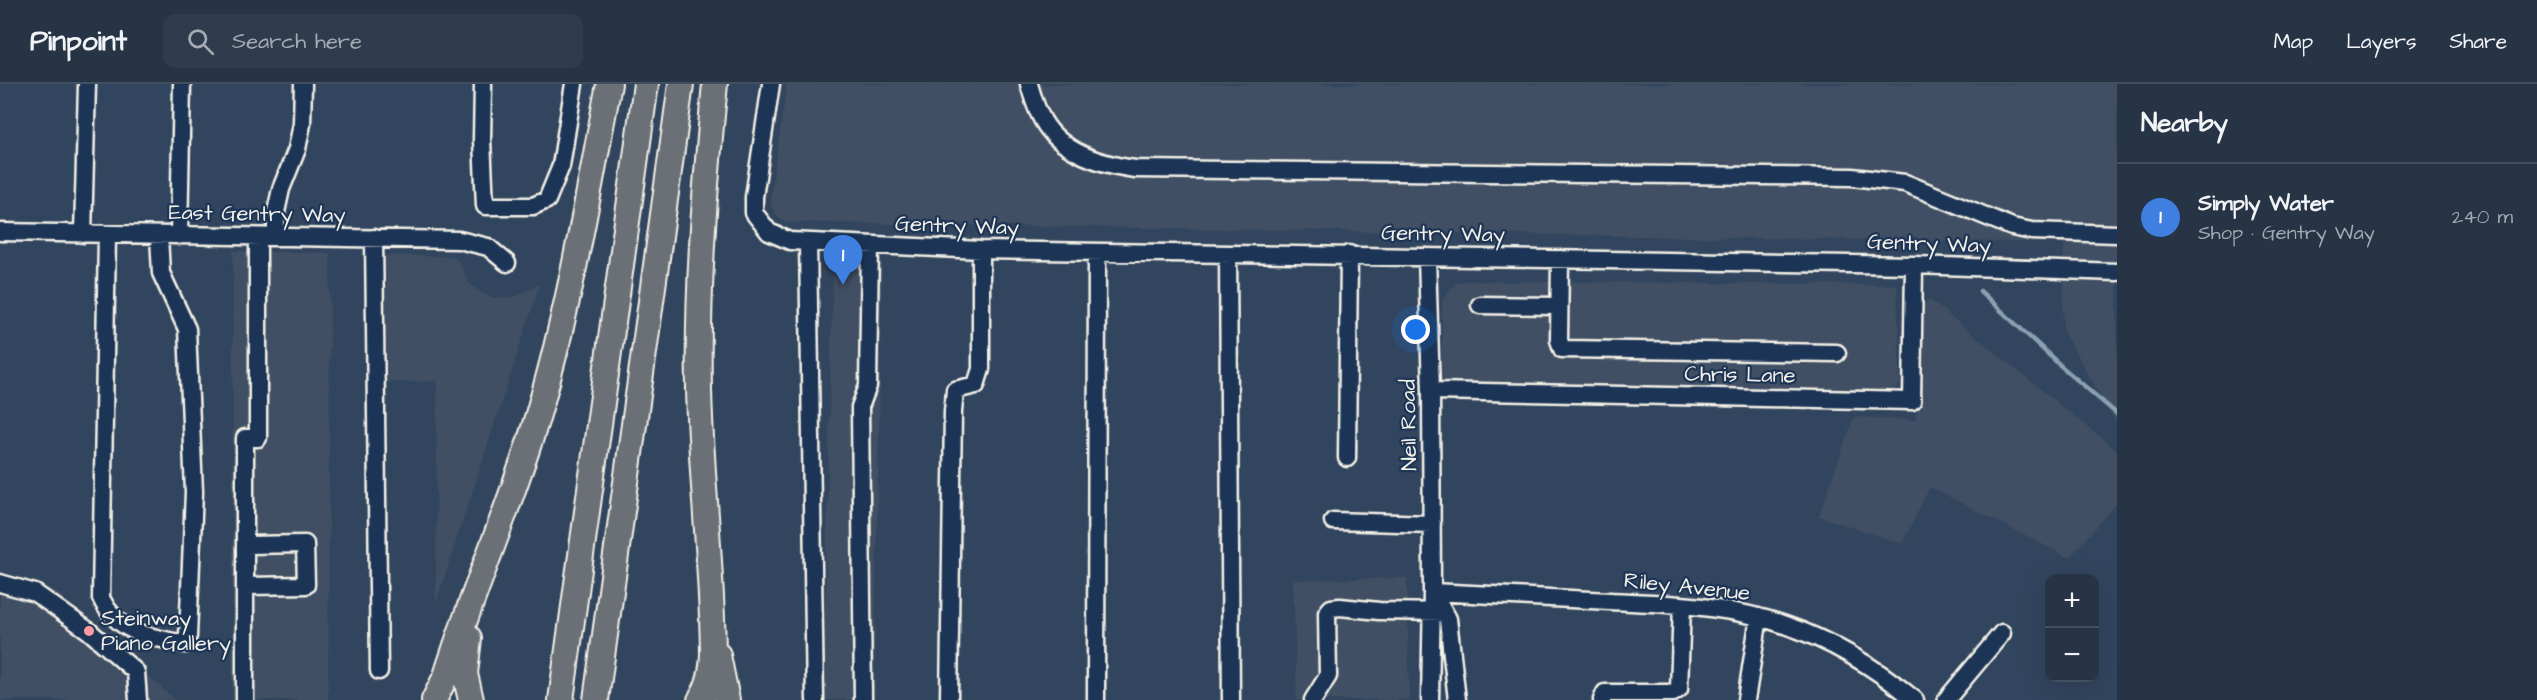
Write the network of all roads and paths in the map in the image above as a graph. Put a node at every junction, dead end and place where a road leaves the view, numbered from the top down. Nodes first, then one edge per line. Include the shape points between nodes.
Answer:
1 (87, 84) edge
2 (182, 84) edge
3 (303, 84) edge
4 (483, 84) edge
5 (574, 84) edge
6 (609, 84) edge
7 (646, 84) edge
8 (681, 84) edge
9 (715, 84) edge
10 (771, 84) edge
11 (1029, 84) edge
12 (0, 232) edge
13 (83, 234) junction
14 (2117, 234) edge
15 (107, 235) junction
16 (159, 236) junction
17 (179, 236) junction
18 (258, 237) junction
19 (276, 237) junction
20 (374, 238) junction
21 (808, 242) junction
22 (870, 245) junction
23 (981, 250) junction
24 (1096, 252) junction
25 (1228, 254) junction
26 (1349, 254) junction
27 (1427, 257) junction
28 (1560, 259) junction
29 (507, 264) dead end
30 (1914, 265) junction
31 (2117, 272) edge
32 (1480, 305) dead end
33 (1559, 306) junction
34 (1837, 353) dead end
35 (1431, 391) junction
36 (1347, 458) dead end
37 (1333, 520) dead end
38 (1432, 524) junction
39 (245, 545) junction
40 (481, 577) junction
41 (0, 583) edge
42 (245, 586) junction
43 (1432, 592) junction
44 (1682, 605) junction
45 (1438, 612) junction
46 (1758, 617) junction
47 (713, 632) junction
48 (2002, 633) dead end
49 (379, 671) dead end
50 (1647, 697) edge
51 (561, 698) edge
52 (596, 699) edge
53 (139, 700) edge
54 (244, 700) edge
55 (434, 700) edge
56 (471, 700) edge
57 (700, 700) edge
58 (728, 700) edge
59 (815, 700) edge
60 (862, 700) edge
61 (950, 700) edge
62 (1096, 700) edge
63 (1231, 700) edge
64 (1313, 700) edge
65 (1430, 700) edge
66 (1457, 700) edge
67 (1602, 700) edge
68 (1746, 700) edge
69 (1915, 700) edge
70 (1946, 700) edge

1 - 13 street
2 - 17 street
3 - 19 street via 302,124 297,149 280,189
4 - 5 street via 485,206 532,206 547,200 561,166
6 - 40 highway via 554,354 534,429
7 - 51 highway
8 - 52 highway
9 - 47 highway via 699,331 701,455
10 - 21 street, Gentry Way via 754,213 780,239
11 - 14 street via 1041,118 1058,139 1104,165 1135,169 1852,177 1905,183 1996,221 2032,231
12 - 13 street, East Gentry Way
13 - 15 street, East Gentry Way
15 - 16 street, East Gentry Way
15 - 16 street via 101,598 106,609 126,629 185,644 194,492 187,329 161,273
16 - 17 street, East Gentry Way
17 - 18 street, East Gentry Way
18 - 19 street, East Gentry Way
18 - 39 street via 258,438 245,438
19 - 20 street, East Gentry Way
20 - 29 street, East Gentry Way via 459,240 488,247
20 - 49 street
21 - 22 street, Gentry Way
21 - 59 street
22 - 23 street, Gentry Way
22 - 60 street via 868,386 860,407
23 - 24 street, Gentry Way
23 - 61 street via 981,369 976,385 954,390
24 - 25 street, Gentry Way
24 - 62 street
25 - 26 street, Gentry Way
25 - 63 street
26 - 27 street, Gentry Way
26 - 36 street
27 - 28 street, Gentry Way
27 - 35 street, Neil Road
28 - 30 street, Gentry Way
28 - 33 street
30 - 31 street, Gentry Way
30 - 35 street, Chris Lane via 1912,401
32 - 33 street
33 - 34 street via 1560,346 1567,350
35 - 38 street, Neil Road
37 - 38 street
38 - 43 street, Neil Road
39 - 42 street
39 - 42 street via 306,544 306,585
40 - 55 highway
40 - 56 highway via 465,674
41 - 53 street via 35,593 89,631 136,672
42 - 54 street
43 - 44 street, Riley Avenue
43 - 45 street
44 - 46 street, Riley Avenue
44 - 50 street via 1679,689
45 - 64 street via 1331,608 1327,613 1328,676
45 - 65 street
45 - 66 street via 1448,619
46 - 68 street
46 - 69 street, Riley Avenue via 1824,640 1857,658
47 - 57 highway via 712,671
47 - 58 highway
48 - 70 street
50 - 67 street via 1605,693

